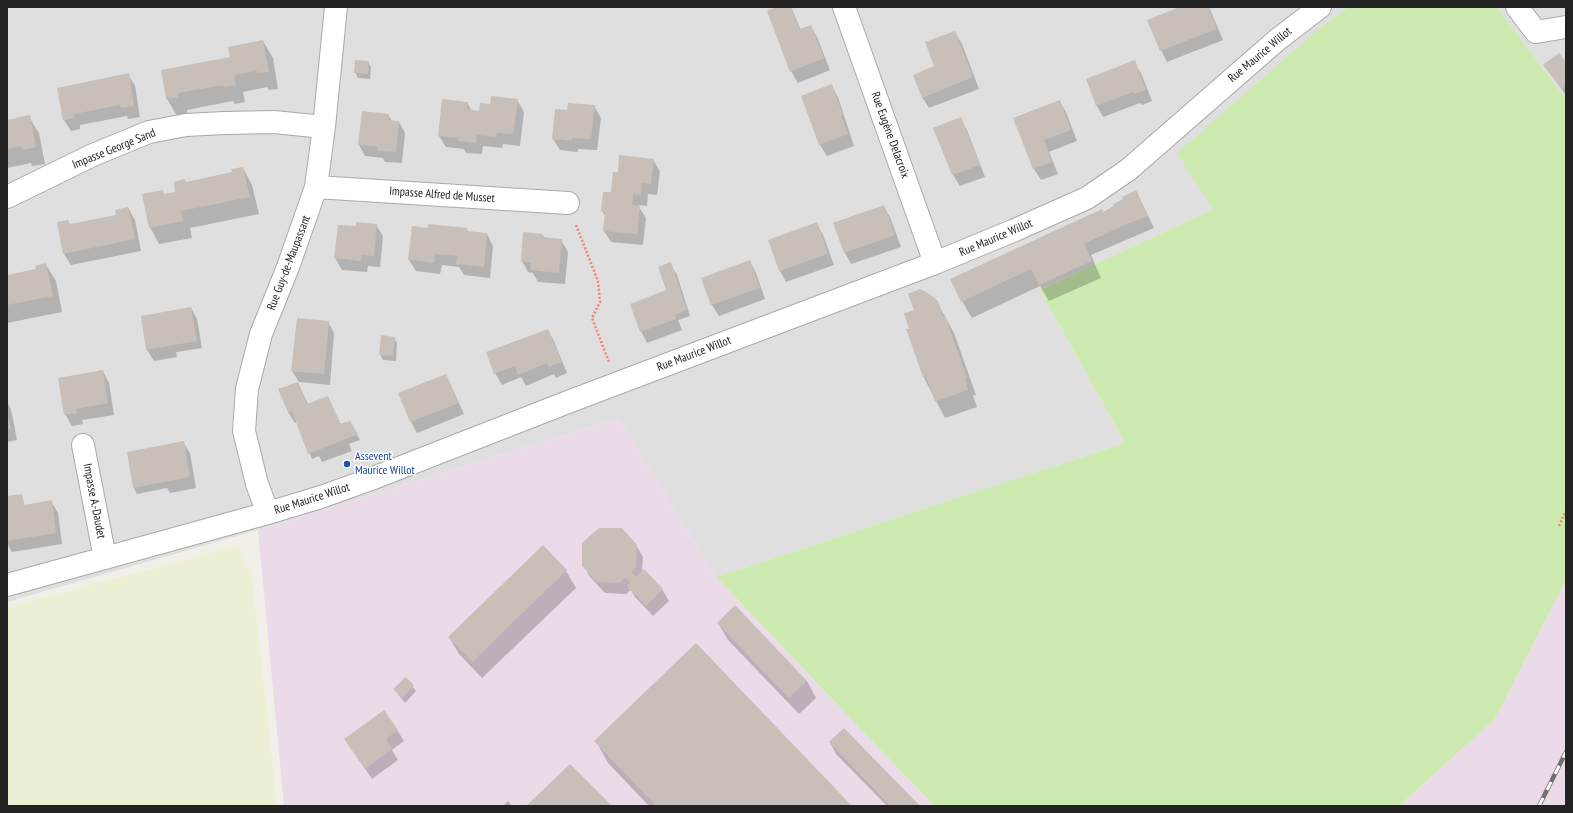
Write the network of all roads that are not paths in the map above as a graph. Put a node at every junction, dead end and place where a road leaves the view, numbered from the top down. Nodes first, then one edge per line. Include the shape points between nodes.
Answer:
1 (336, 7) edge
2 (844, 7) edge
3 (1320, 7) edge
4 (1517, 7) edge
5 (1566, 27) edge
6 (324, 127) junction
7 (316, 187) junction
8 (7, 197) edge
9 (568, 203) road end
10 (935, 263) junction
11 (83, 445) dead end
12 (268, 513) junction
13 (105, 558) junction
14 (7, 585) edge

1 - 6 street, Rue Guy-de-Maupassant
2 - 10 street, Rue Eugène Delacroix
3 - 10 street, Rue Maurice Willot via 1271,45 1128,170 1087,198
4 - 5 street via 1536,32
6 - 7 street, Rue Guy-de-Maupassant
6 - 8 street, Impasse George Sand via 274,122 224,122 186,125 149,132 93,155
7 - 9 street, Impasse Alfred de Musset
7 - 12 street, Rue Guy-de-Maupassant via 262,334 247,388 244,431 256,484
10 - 12 street, Rue Maurice Willot via 371,479
11 - 13 street, Impasse A.-Daudet
12 - 13 street, Rue Maurice Willot
13 - 14 street, Rue Maurice Willot

